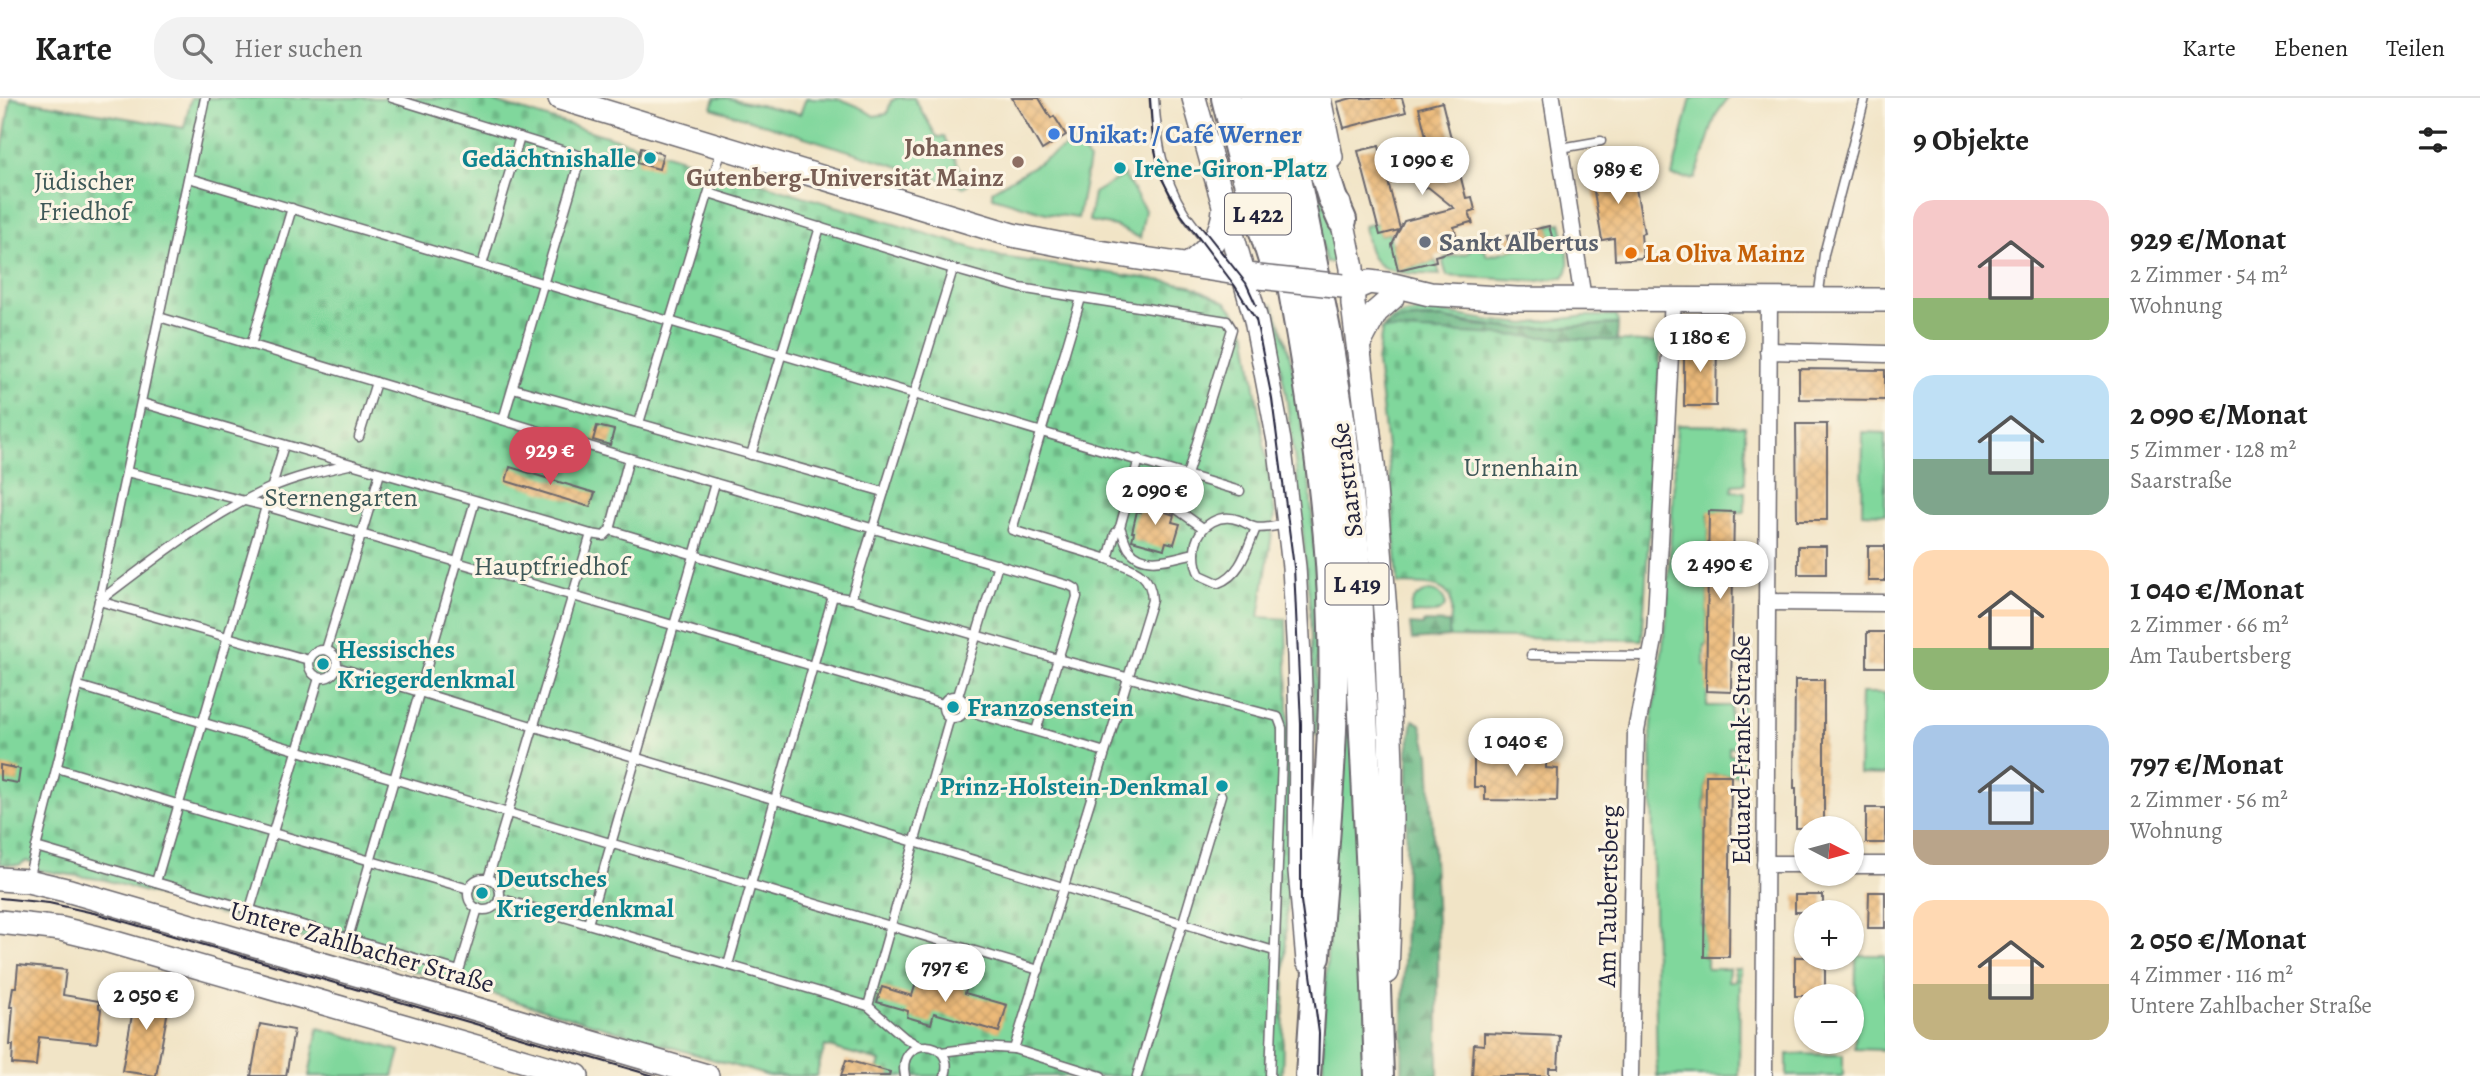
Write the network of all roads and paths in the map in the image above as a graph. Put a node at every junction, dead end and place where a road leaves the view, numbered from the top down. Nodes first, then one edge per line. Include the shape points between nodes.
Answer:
1 (205, 98) edge
2 (391, 98) edge
3 (560, 98) edge
4 (1154, 98) edge
5 (1194, 98) edge
6 (1226, 98) edge
7 (1254, 98) edge
8 (1280, 98) edge
9 (1301, 98) edge
10 (1319, 98) edge
11 (1552, 98) edge
12 (1865, 98) edge
13 (520, 137) junction
14 (1601, 141) dead end
15 (722, 148) junction
16 (1561, 148) junction
17 (189, 178) junction
18 (709, 193) junction
19 (292, 208) junction
20 (1224, 209) junction
21 (1342, 220) junction
22 (820, 227) junction
23 (1210, 245) junction
24 (482, 265) junction
25 (1195, 266) junction
26 (953, 269) junction
27 (1244, 274) junction
28 (543, 283) junction
29 (1348, 288) junction
30 (1430, 294) junction
31 (1081, 298) junction
32 (1392, 298) junction
33 (1583, 299) junction
34 (1673, 299) junction
35 (1769, 299) junction
36 (1817, 300) junction
37 (1885, 300) edge
38 (159, 317) junction
39 (1256, 320) junction
40 (670, 321) junction
41 (1299, 328) junction
42 (1359, 344) junction
43 (251, 345) junction
44 (1768, 351) junction
45 (782, 354) junction
46 (1885, 354) edge
47 (376, 382) junction
48 (513, 388) junction
49 (915, 394) junction
50 (142, 403) junction
51 (503, 420) junction
52 (639, 423) junction
53 (1041, 432) junction
54 (359, 437) dead end
55 (284, 445) junction
56 (751, 455) junction
57 (629, 458) junction
58 (1139, 459) junction
59 (350, 465) junction
60 (127, 472) junction
61 (380, 473) junction
62 (1188, 475) junction
63 (715, 483) junction
64 (271, 488) junction
65 (1240, 491) dead end
66 (884, 492) junction
67 (1130, 493) junction
68 (246, 501) junction
69 (475, 501) junction
70 (265, 506) junction
71 (1290, 524) junction
72 (1120, 527) junction
73 (1203, 528) junction
74 (1256, 528) junction
75 (873, 529) junction
76 (610, 530) junction
77 (591, 534) junction
78 (361, 535) junction
79 (1195, 553) junction
80 (694, 554) junction
81 (1108, 559) junction
82 (457, 563) junction
83 (998, 564) junction
84 (833, 596) junction
85 (572, 597) junction
86 (852, 599) junction
87 (99, 601) junction
88 (1767, 602) junction
89 (1885, 603) edge
90 (673, 627) junction
91 (977, 635) junction
92 (229, 636) junction
93 (326, 650) junction
94 (1531, 655) dead end
95 (1650, 656) junction
96 (1058, 659) junction
97 (309, 660) junction
98 (813, 666) junction
99 (337, 667) junction
100 (319, 678) junction
101 (1128, 678) junction
102 (79, 686) junction
103 (419, 692) junction
104 (958, 696) junction
105 (943, 704) junction
106 (964, 710) junction
107 (950, 717) junction
108 (204, 723) junction
109 (534, 727) junction
110 (1035, 731) junction
111 (297, 750) junction
112 (1105, 752) junction
113 (636, 758) junction
114 (57, 768) junction
115 (394, 779) junction
116 (1221, 795) dead end
117 (775, 800) junction
118 (180, 805) junction
119 (508, 813) junction
120 (273, 833) junction
121 (915, 842) junction
122 (611, 843) junction
123 (36, 847) junction
124 (371, 861) junction
125 (1765, 864) junction
126 (1794, 864) edge
127 (1864, 865) edge
128 (1885, 865) edge
129 (0, 879) edge
130 (488, 879) junction
131 (27, 881) junction
132 (156, 882) junction
133 (751, 885) junction
134 (1064, 887) junction
135 (469, 889) junction
136 (499, 898) junction
137 (478, 908) junction
138 (250, 909) junction
139 (0, 922) edge
140 (1183, 923) junction
141 (588, 924) junction
142 (892, 926) junction
143 (348, 938) junction
144 (1274, 951) junction
145 (1316, 956) joint
146 (728, 965) junction
147 (1039, 970) junction
148 (1314, 994) junction
149 (868, 1006) junction
150 (1320, 1042) dead end
151 (919, 1046) junction
152 (1014, 1049) junction
153 (941, 1052) junction
154 (577, 1076) edge
155 (707, 1076) edge
156 (905, 1076) edge
157 (945, 1076) edge
158 (1101, 1076) edge
159 (1137, 1076) edge
160 (1270, 1076) edge
161 (1308, 1076) edge
162 (1380, 1076) edge
163 (1630, 1076) edge
164 (1764, 1076) edge

1 - 17 lane
2 - 13 lane
3 - 15 street
4 - 23 lane, Saarstraße via 1157,141 1166,175 1185,213
5 - 20 street, Saarstraße
6 - 41 highway, L 422 via 1271,257
7 - 41 highway, Saarstraße / L 419
8 - 162 highway, Saarstraße / L 419 via 1327,335 1355,552
9 - 21 highway
10 - 21 street, Saarstraße
11 - 16 street
12 - 36 lane via 1824,254
13 - 24 lane
13 - 28 lane via 581,156
14 - 16 lane
15 - 18 lane
15 - 25 street via 1012,235
16 - 33 street
17 - 19 lane
17 - 38 lane
18 - 22 lane
18 - 40 lane
19 - 24 lane
19 - 43 lane
20 - 23 street via 1219,234
20 - 27 street, Saarstraße
21 - 29 street, Saarstraße via 1353,268
22 - 26 lane
22 - 45 lane
23 - 25 street
23 - 27 lane, Saarstraße
24 - 28 lane
25 - 27 street
25 - 39 street via 1232,291
26 - 31 lane via 1036,292
26 - 49 lane
27 - 29 street, bridge
27 - 39 street, Saarstraße
28 - 40 lane
28 - 48 lane
29 - 30 street via 1369,282
29 - 32 street
29 - 42 street, Saarstraße
30 - 32 street
30 - 33 street
31 - 53 lane
31 - 62 lane via 1221,318 1231,325
32 - 42 street via 1376,312
33 - 34 street
34 - 35 street
34 - 95 street, Am Taubertsberg via 1660,562
35 - 36 street
35 - 44 street, Eduard-Frank-Straße
36 - 37 street
38 - 43 lane
38 - 50 lane
39 - 71 street, Saarstraße
40 - 45 lane
40 - 52 lane
41 - 145 highway, Saarstraße / L 419 via 1325,506 1333,628 1331,740
42 - 162 street, Saarstraße via 1376,497 1390,697 1391,873
43 - 47 lane
44 - 46 street
44 - 88 street, Eduard-Frank-Straße
45 - 49 lane
45 - 56 lane
47 - 51 lane
47 - 54 lane
48 - 51 lane
48 - 52 lane
49 - 53 lane
49 - 66 lane
50 - 55 lane
50 - 60 lane
51 - 57 lane
52 - 56 lane
53 - 58 lane
53 - 81 lane via 1012,530
55 - 59 lane
55 - 64 lane
56 - 66 lane
57 - 63 lane
57 - 76 lane
58 - 62 lane
58 - 67 lane
59 - 61 lane
59 - 64 lane
60 - 68 lane
60 - 87 lane
61 - 69 lane
61 - 78 lane
62 - 65 lane
63 - 75 lane
63 - 80 lane
64 - 68 lane
64 - 70 lane
66 - 75 lane
67 - 72 lane
67 - 73 lane via 1171,505
68 - 70 lane
68 - 87 lane via 169,547
69 - 77 lane
69 - 82 lane
70 - 78 lane
70 - 92 lane
71 - 74 lane
71 - 148 street, Saarstraße via 1299,643 1301,901
72 - 79 lane via 1129,549 1145,559
72 - 81 lane
73 - 74 lane via 1229,517
73 - 79 lane
74 - 79 lane via 1239,568 1223,582 1200,575
75 - 83 lane
75 - 86 lane
76 - 77 lane via 604,536
76 - 80 lane
77 - 85 lane
78 - 82 lane
78 - 93 lane
80 - 84 lane
80 - 90 lane
81 - 101 lane via 1141,573 1152,592
82 - 85 lane
82 - 103 lane
83 - 91 lane
83 - 96 lane via 1076,589
84 - 86 lane
84 - 98 lane
85 - 90 lane
85 - 109 lane
86 - 91 lane
87 - 92 lane
87 - 102 lane
88 - 89 street
88 - 125 street, Eduard-Frank-Straße
90 - 98 lane
90 - 113 lane
91 - 96 lane
91 - 104 lane
92 - 97 lane
92 - 108 lane
93 - 97 lane
93 - 99 lane via 336,659
94 - 95 lane
95 - 163 street, Am Taubertsberg via 1634,768
96 - 101 lane
96 - 110 lane
97 - 100 lane via 311,673
98 - 105 lane
98 - 117 lane
99 - 100 lane via 328,678
99 - 103 lane
100 - 111 lane
101 - 112 lane
101 - 144 lane via 1278,717 1282,758
102 - 108 lane
102 - 114 lane
103 - 109 lane
103 - 115 lane
104 - 105 lane
104 - 106 lane
105 - 107 lane
106 - 107 lane via 960,716
106 - 110 lane
107 - 121 lane
108 - 111 lane
108 - 118 lane
109 - 113 lane
109 - 119 lane
110 - 112 lane
111 - 115 lane
111 - 120 lane
112 - 134 lane
113 - 117 lane
113 - 122 lane
114 - 118 lane
114 - 123 lane
115 - 119 lane
115 - 124 lane
116 - 140 lane
117 - 121 lane
117 - 133 lane
118 - 120 lane
118 - 132 lane
119 - 122 lane
119 - 130 lane
120 - 124 lane
120 - 138 lane
121 - 134 lane
121 - 142 lane
122 - 133 lane
122 - 141 lane
123 - 131 lane
123 - 132 lane
124 - 135 lane
124 - 143 lane
125 - 126 street
125 - 164 street, Eduard-Frank-Straße
127 - 128 street
129 - 131 street, Untere Zahlbacher Straße
130 - 135 lane via 479,879
130 - 136 lane via 499,889
131 - 155 street, Untere Zahlbacher Straße
132 - 138 lane
133 - 142 lane
133 - 146 lane
134 - 140 lane
134 - 147 lane
135 - 137 lane via 471,903
136 - 137 lane via 493,906
136 - 141 lane
137 - 143 lane via 459,971
138 - 143 lane
139 - 154 street via 98,938
140 - 144 lane
140 - 159 lane
141 - 146 lane
142 - 147 lane
142 - 149 lane
144 - 160 lane
145 - 148 main road, Saarstraße / L 419
146 - 149 lane
147 - 152 lane
148 - 150 lane, Saarstraße
148 - 161 main road, Saarstraße / L 419
149 - 151 lane
151 - 153 lane
151 - 156 lane via 907,1055
152 - 153 lane via 981,1046
152 - 158 lane
153 - 157 lane via 947,1066

